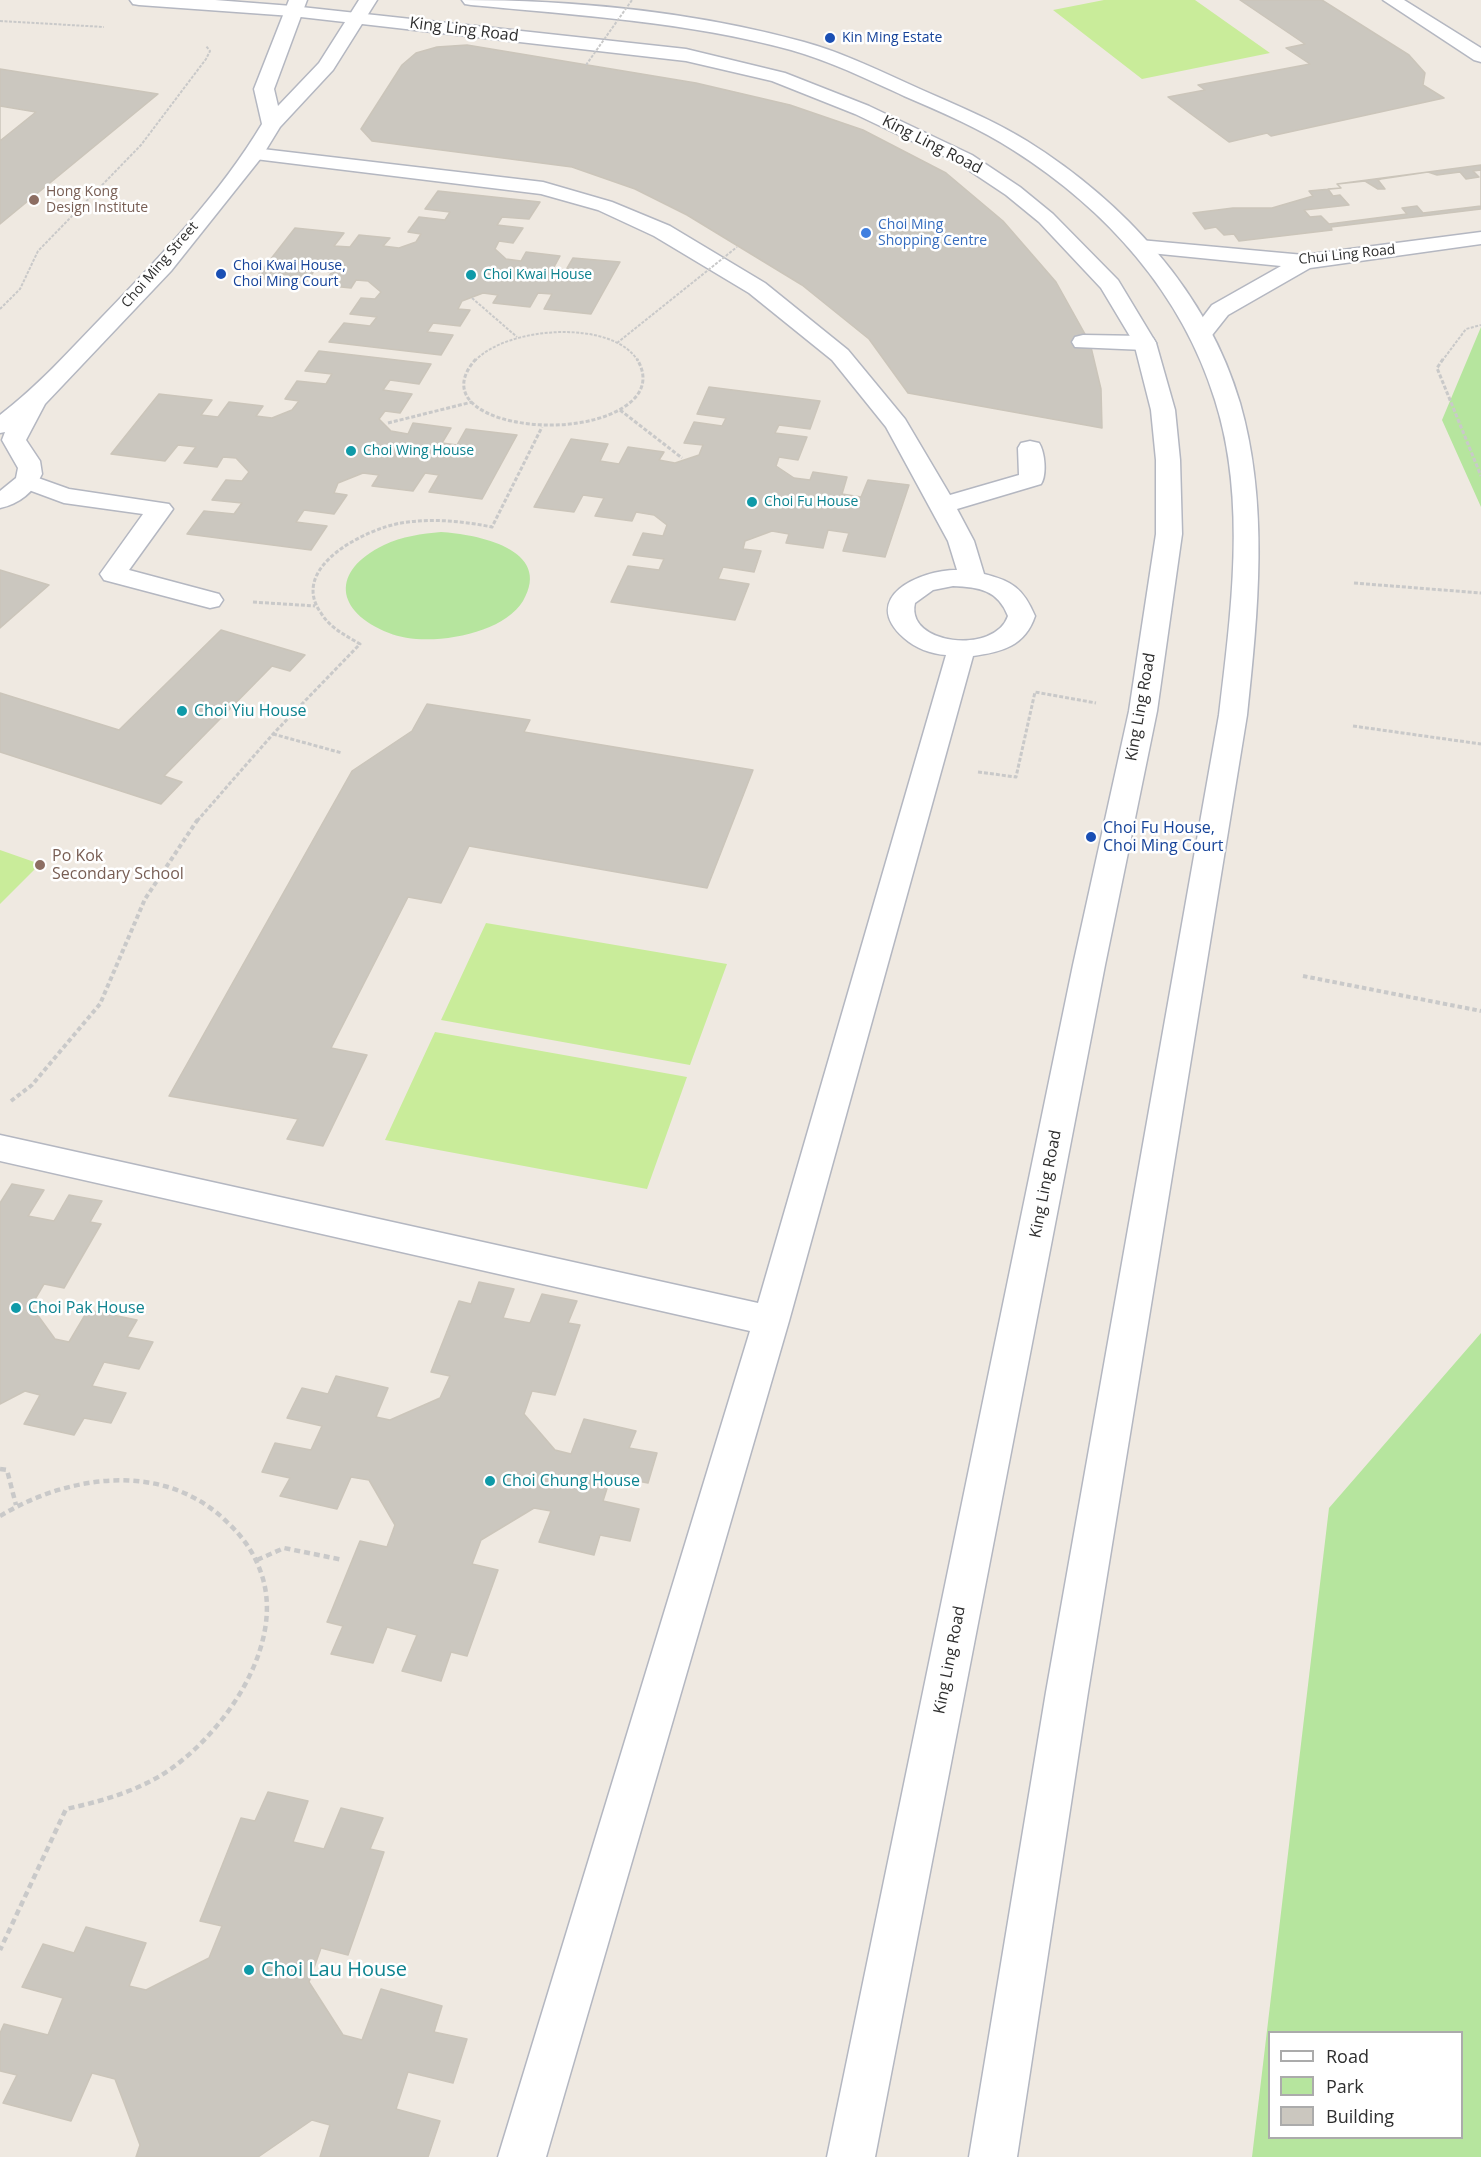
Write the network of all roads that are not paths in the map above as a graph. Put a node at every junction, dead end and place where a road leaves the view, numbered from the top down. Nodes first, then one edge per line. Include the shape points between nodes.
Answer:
1 (139, 0) edge
2 (471, 0) edge
3 (1392, 0) edge
4 (295, 5) edge
5 (363, 9) edge
6 (1481, 56) edge
7 (272, 124) junction
8 (254, 154) junction
9 (1481, 238) edge
10 (1140, 246) junction
11 (1304, 262) junction
12 (1201, 334) junction
13 (1083, 342) dead end
14 (1145, 343) junction
15 (37, 398) junction
16 (0, 426) edge
17 (1030, 448) dead end
18 (27, 482) junction
19 (0, 501) edge
20 (943, 505) junction
21 (972, 579) junction
22 (210, 600) road end
23 (961, 650) junction
24 (0, 1148) edge
25 (771, 1321) junction
26 (522, 2157) edge
27 (851, 2157) edge
28 (993, 2157) edge

1 - 4 street, King Ling Road
2 - 10 street, King Ling Road via 702,26 819,54 977,121 1018,145 1086,193
3 - 6 street
4 - 5 street, King Ling Road
4 - 7 street via 264,89
5 - 7 street, Choi Ming Street via 326,66
5 - 14 street, King Ling Road via 686,55 778,77 862,110 965,159 1046,218 1110,285
7 - 8 street, Choi Ming Street
8 - 15 street, Choi Ming Street via 163,266
8 - 20 street via 543,188 605,206 662,231 757,288 840,355 897,424
9 - 11 street, Chui Ling Road
10 - 11 street, Chui Ling Road
10 - 12 street, King Ling Road via 1181,298
11 - 12 street via 1220,310
12 - 28 street, King Ling Road via 1228,403 1244,496 1242,634 1233,715 1071,1669
13 - 14 street
14 - 27 street, King Ling Road via 1163,410 1169,534 1143,711
15 - 16 street, Choi Ming Street
15 - 18 street, Choi Ming Street via 14,440 28,460 31,471
17 - 20 street via 1032,479
18 - 19 street
18 - 22 street via 64,496 160,509 113,574
20 - 21 street via 961,541
21 - 23 street via 1006,592 1021,613 1019,625 998,644
21 - 23 street via 933,580 906,596 901,607 909,631 940,647
23 - 25 street
24 - 25 street
25 - 26 street

